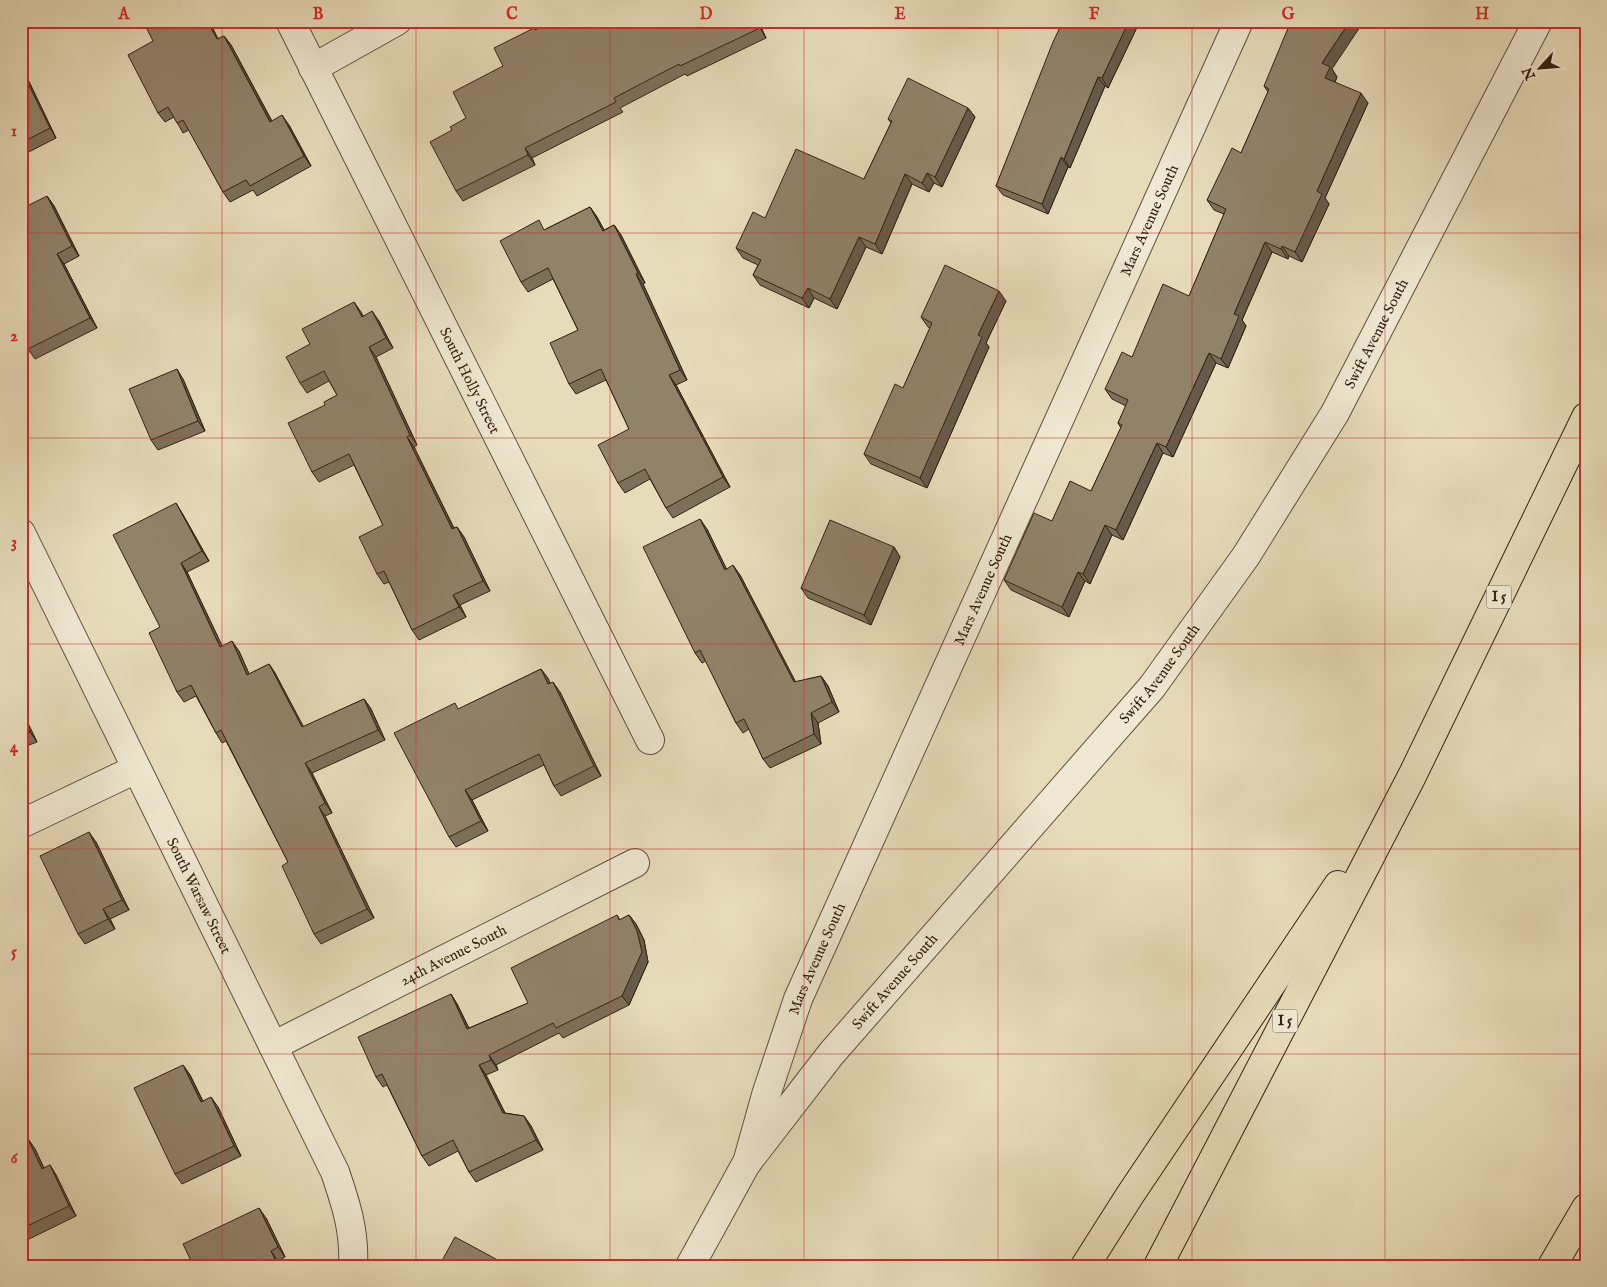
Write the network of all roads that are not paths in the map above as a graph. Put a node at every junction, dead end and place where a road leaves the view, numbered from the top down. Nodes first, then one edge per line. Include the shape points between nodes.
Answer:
1 (290, 21) edge
2 (397, 21) edge
3 (1239, 21) edge
4 (1538, 21) edge
5 (314, 68) junction
6 (1586, 418) edge
7 (21, 533) edge
8 (650, 740) dead end
9 (136, 769) junction
10 (1412, 776) junction
11 (21, 824) edge
12 (635, 863) dead end
13 (273, 1046) junction
14 (746, 1164) junction
15 (1586, 1208) edge
16 (353, 1266) edge
17 (690, 1266) edge
18 (1085, 1266) edge
19 (1158, 1266) edge
20 (1552, 1266) edge

1 - 5 street, South Holly Street
2 - 5 street
3 - 14 street, Mars Avenue South via 798,999
4 - 14 street, Swift Avenue South via 1334,413 1246,556 1152,687 831,1054
5 - 8 street, South Holly Street
6 - 10 highway, I 5
7 - 9 street, South Warsaw Street
9 - 11 street
9 - 13 street, South Warsaw Street
10 - 18 highway via 1130,1194
10 - 19 highway, I 5
12 - 13 street, 24th Avenue South
13 - 16 street, South Warsaw Street via 335,1172 349,1215 354,1246
14 - 17 street, Swift Avenue South
15 - 20 highway

